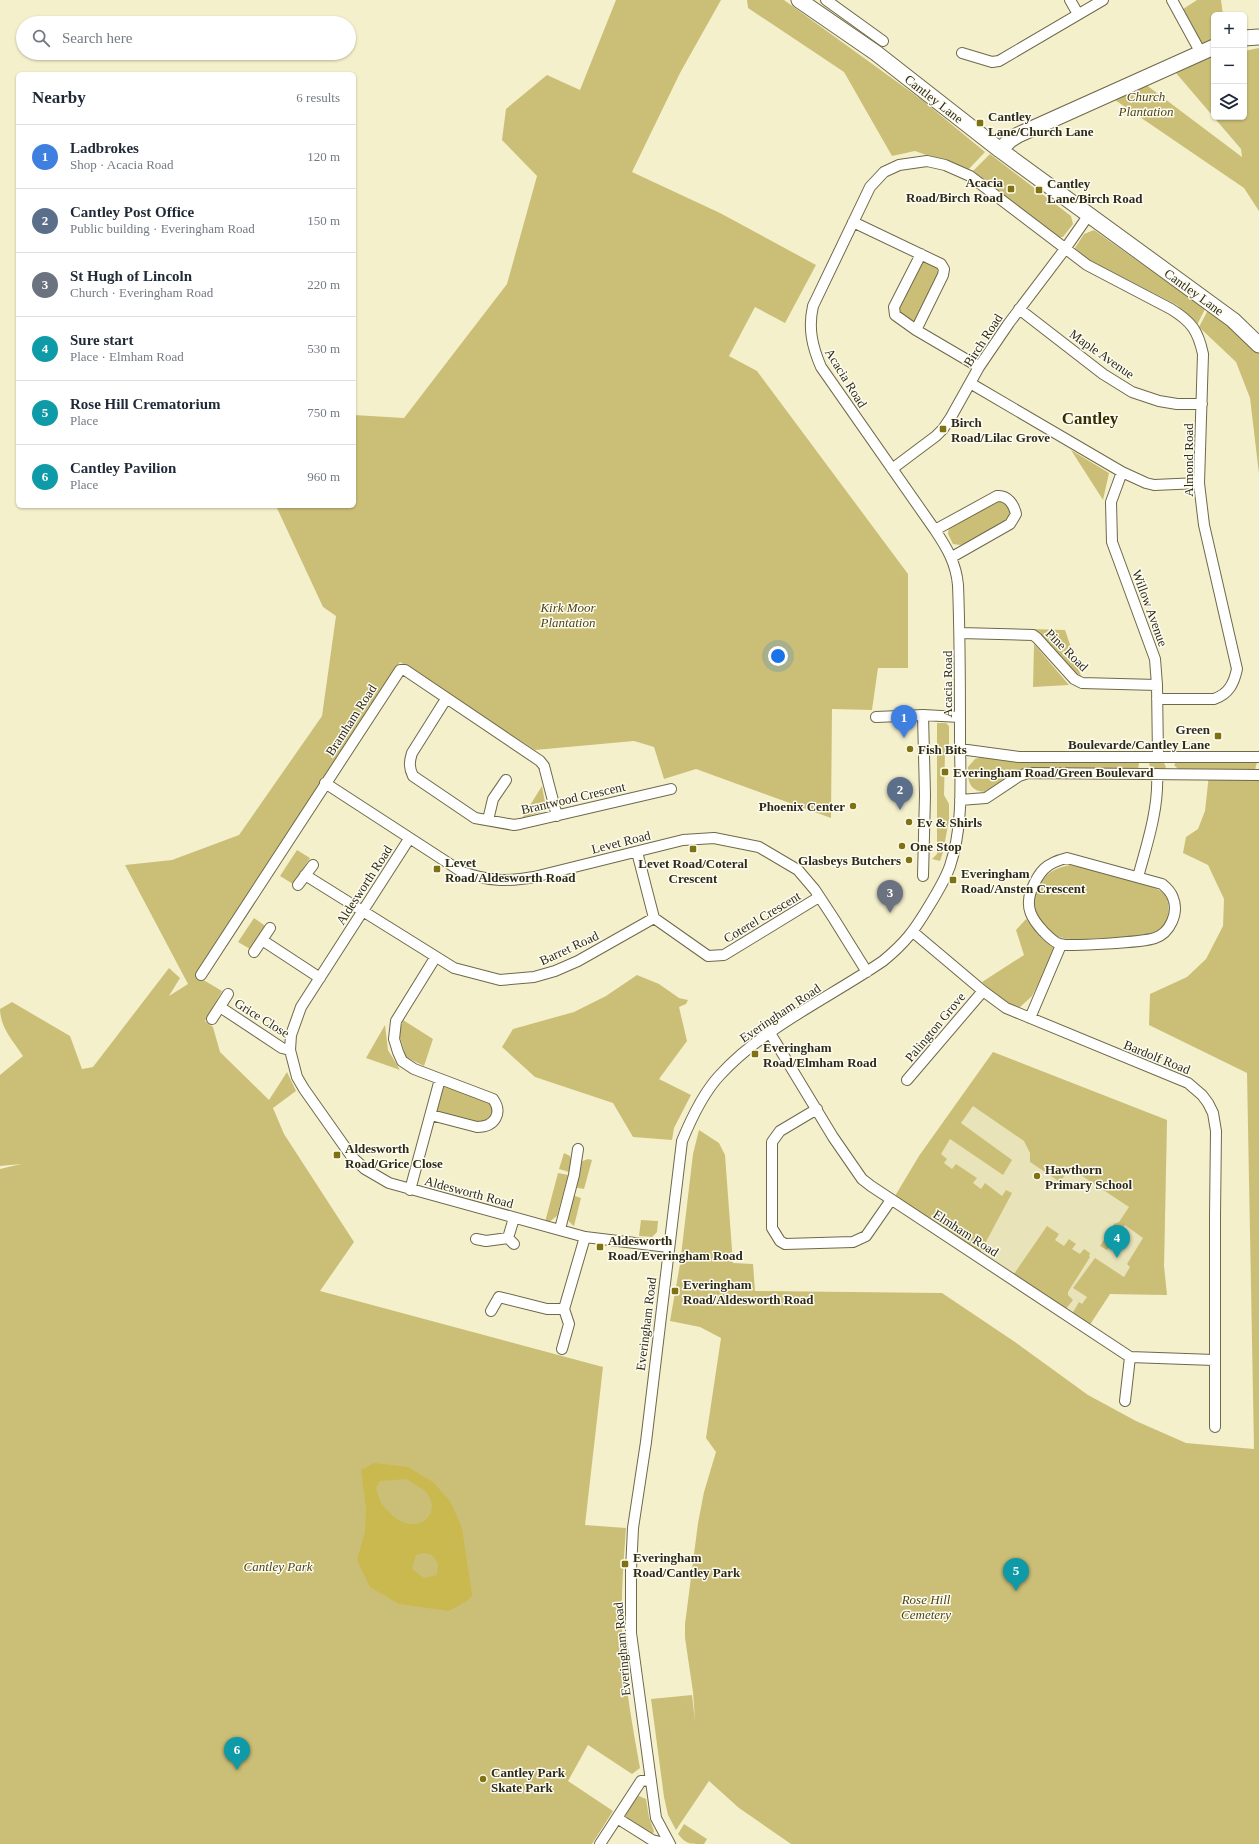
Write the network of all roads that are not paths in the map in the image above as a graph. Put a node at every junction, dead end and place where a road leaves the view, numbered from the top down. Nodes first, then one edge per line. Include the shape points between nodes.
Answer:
1 (799, 0) edge
2 (826, 0) edge
3 (1070, 0) edge
4 (1103, 0) edge
5 (1172, 0) edge
6 (1078, 14) junction
7 (1259, 37) edge
8 (1247, 38) edge
9 (883, 41) dead end
10 (1208, 50) edge
11 (962, 53) dead end
12 (1000, 150) junction
13 (1088, 216) junction
14 (853, 222) junction
15 (1065, 249) junction
16 (921, 254) junction
17 (1019, 309) junction
18 (916, 330) junction
19 (1259, 345) edge
20 (979, 367) junction
21 (970, 383) junction
22 (1202, 404) junction
23 (892, 469) junction
24 (1122, 472) junction
25 (1199, 483) junction
26 (935, 530) junction
27 (952, 557) junction
28 (960, 633) junction
29 (1157, 685) junction
30 (446, 699) junction
31 (1157, 699) junction
32 (923, 715) junction
33 (876, 717) dead end
34 (960, 717) junction
35 (960, 750) junction
36 (1144, 757) junction
37 (1158, 757) junction
38 (1170, 757) junction
39 (1259, 757) edge
40 (1145, 774) junction
41 (1157, 774) junction
42 (1171, 774) junction
43 (1259, 775) edge
44 (506, 780) dead end
45 (326, 782) junction
46 (671, 789) dead end
47 (960, 800) junction
48 (557, 816) junction
49 (488, 820) junction
50 (409, 839) junction
51 (637, 852) junction
52 (313, 865) dead end
53 (305, 875) junction
54 (923, 876) dead end
55 (1138, 877) junction
56 (298, 885) dead end
57 (819, 897) junction
58 (362, 912) junction
59 (654, 918) junction
60 (270, 928) dead end
61 (913, 932) junction
62 (262, 940) junction
63 (1061, 945) junction
64 (254, 952) dead end
65 (435, 958) junction
66 (867, 972) junction
67 (201, 975) dead end
68 (320, 978) junction
69 (983, 991) junction
70 (228, 994) dead end
71 (220, 1007) junction
72 (1030, 1018) junction
73 (212, 1019) dead end
74 (770, 1033) junction
75 (290, 1050) junction
76 (440, 1079) junction
77 (907, 1080) dead end
78 (817, 1109) junction
79 (431, 1115) junction
80 (578, 1149) dead end
81 (410, 1190) junction
82 (891, 1200) junction
83 (514, 1218) junction
84 (560, 1229) junction
85 (585, 1237) junction
86 (476, 1239) dead end
87 (668, 1247) junction
88 (564, 1309) junction
89 (491, 1311) dead end
90 (562, 1349) dead end
91 (1130, 1357) junction
92 (1214, 1360) junction
93 (1125, 1400) dead end
94 (1215, 1427) dead end
95 (651, 1780) junction
96 (616, 1818) junction
97 (600, 1844) edge
98 (669, 1844) edge

1 - 12 main road, Cantley Lane via 876,53
2 - 9 street
3 - 6 street
4 - 6 street
5 - 10 street
6 - 11 street via 999,61 992,62
7 - 8 main road
10 - 12 main road via 1018,135
12 - 13 main road, Cantley Lane
13 - 15 street, Birch Road
13 - 19 main road, Cantley Lane via 1233,320
14 - 15 street, Acacia Road via 870,187 884,172 910,162 927,161 945,165 970,176
14 - 16 street
14 - 23 street, Acacia Road via 813,306 810,334 821,366
15 - 17 street, Birch Road
15 - 22 street, Almond Road via 1087,265 1171,309 1194,327 1203,354
16 - 18 street via 894,311 899,319
16 - 18 street via 941,264 944,269
17 - 20 street, Birch Road
17 - 22 street, Maple Avenue via 1103,374 1132,392 1159,401
18 - 20 street
20 - 21 street, Birch Road
21 - 23 street, Birch Road via 943,429
21 - 24 street
22 - 25 street, Almond Road
23 - 26 street, Acacia Road
24 - 25 street via 1146,483
24 - 29 street, Willow Avenue via 1111,502 1112,542 1155,659
25 - 31 street, Almond Road via 1204,525 1237,669 1235,679 1227,691 1214,699
26 - 27 street, Acacia Road
26 - 27 street via 997,496 1008,499 1016,514 1010,524
27 - 28 street, Acacia Road via 958,584
28 - 29 street, Pine Road via 1033,635 1074,679 1082,683
28 - 34 street, Acacia Road
29 - 31 street, Willow Avenue
30 - 45 street, Bramham Road via 405,670 400,670
30 - 48 street, Bramham Road via 540,761 544,766
30 - 49 street, Brantwood Crescent via 412,753 410,770 413,776 475,818
31 - 37 street, Willow Avenue
32 - 33 street
32 - 34 street
32 - 54 street
34 - 35 street, Acacia Road
35 - 36 street via 1019,757
35 - 47 street, Everingham Road
36 - 37 street
36 - 40 street
37 - 38 street
38 - 39 street
38 - 42 street
40 - 41 street
40 - 47 street via 1028,773 986,798
41 - 42 street
41 - 55 street via 1154,811
42 - 43 street
44 - 49 street via 493,799
45 - 50 street, Levet Road
45 - 67 street, Bramham Road
46 - 48 street, Brantwood Crescent
47 - 61 street, Everingham Road via 956,842 950,866
48 - 49 street, Brantwood Crescent via 514,825
50 - 51 street, Levet Road via 462,872 498,881 534,877
50 - 58 street, Aldesworth Road
51 - 57 street, Levet Road via 683,840 714,838 759,847 798,870
51 - 59 street
52 - 53 street
53 - 56 street
53 - 58 street, Barret Road
55 - 63 street via 1162,884 1170,891 1175,907 1168,929 1154,938 1108,944
55 - 63 street via 1067,858 1044,867 1035,881 1029,898 1029,911 1032,920 1052,940
57 - 59 street, Coterel Crescent via 718,957 704,954
57 - 66 street, Levet Road
58 - 65 street, Barret Road
58 - 68 street, Aldesworth Road
59 - 65 street, Barret Road via 578,961 534,977 507,980 490,978 454,968
60 - 62 street
61 - 66 street, Everingham Road via 897,950
61 - 69 street, Bardolf Road
62 - 64 street
62 - 68 street
63 - 72 street
65 - 76 street via 396,1021 394,1040 402,1060 414,1069
66 - 74 street, Everingham Road
68 - 75 street, Aldesworth Road via 301,1007 294,1024
69 - 72 street, Bardolf Road via 998,1004
69 - 77 street, Palington Grove
70 - 71 street, Grice Close
71 - 73 street, Grice Close
71 - 75 street, Grice Close via 282,1048
72 - 92 street, Bardolf Road via 1188,1083 1202,1095 1210,1108 1216,1131
74 - 78 street, Elmham Road
74 - 87 street, Everingham Road via 736,1058 719,1076 686,1129 678,1159
75 - 81 street, Aldesworth Road via 297,1077 352,1157 375,1177
76 - 79 street
76 - 79 street via 493,1099 498,1106 496,1118 484,1127 477,1127
78 - 82 street, Elmham Road via 862,1179
78 - 82 street via 780,1131 772,1142 772,1228 780,1241 786,1244 861,1240
79 - 81 street
80 - 84 street
81 - 83 street, Aldesworth Road
82 - 91 street, Elmham Road
83 - 84 street, Aldesworth Road
83 - 86 street via 511,1241 486,1242
84 - 85 street, Aldesworth Road
85 - 87 street, Aldesworth Road
85 - 88 street
87 - 95 street, Everingham Road via 646,1442 633,1528 631,1570 631,1634
88 - 89 street via 547,1309 499,1297
88 - 90 street via 569,1324
91 - 92 street
91 - 93 street
92 - 94 street, Bardolf Road
95 - 96 street via 641,1781
95 - 98 street, Everingham Road via 656,1818
96 - 97 street
96 - 98 street via 652,1840

